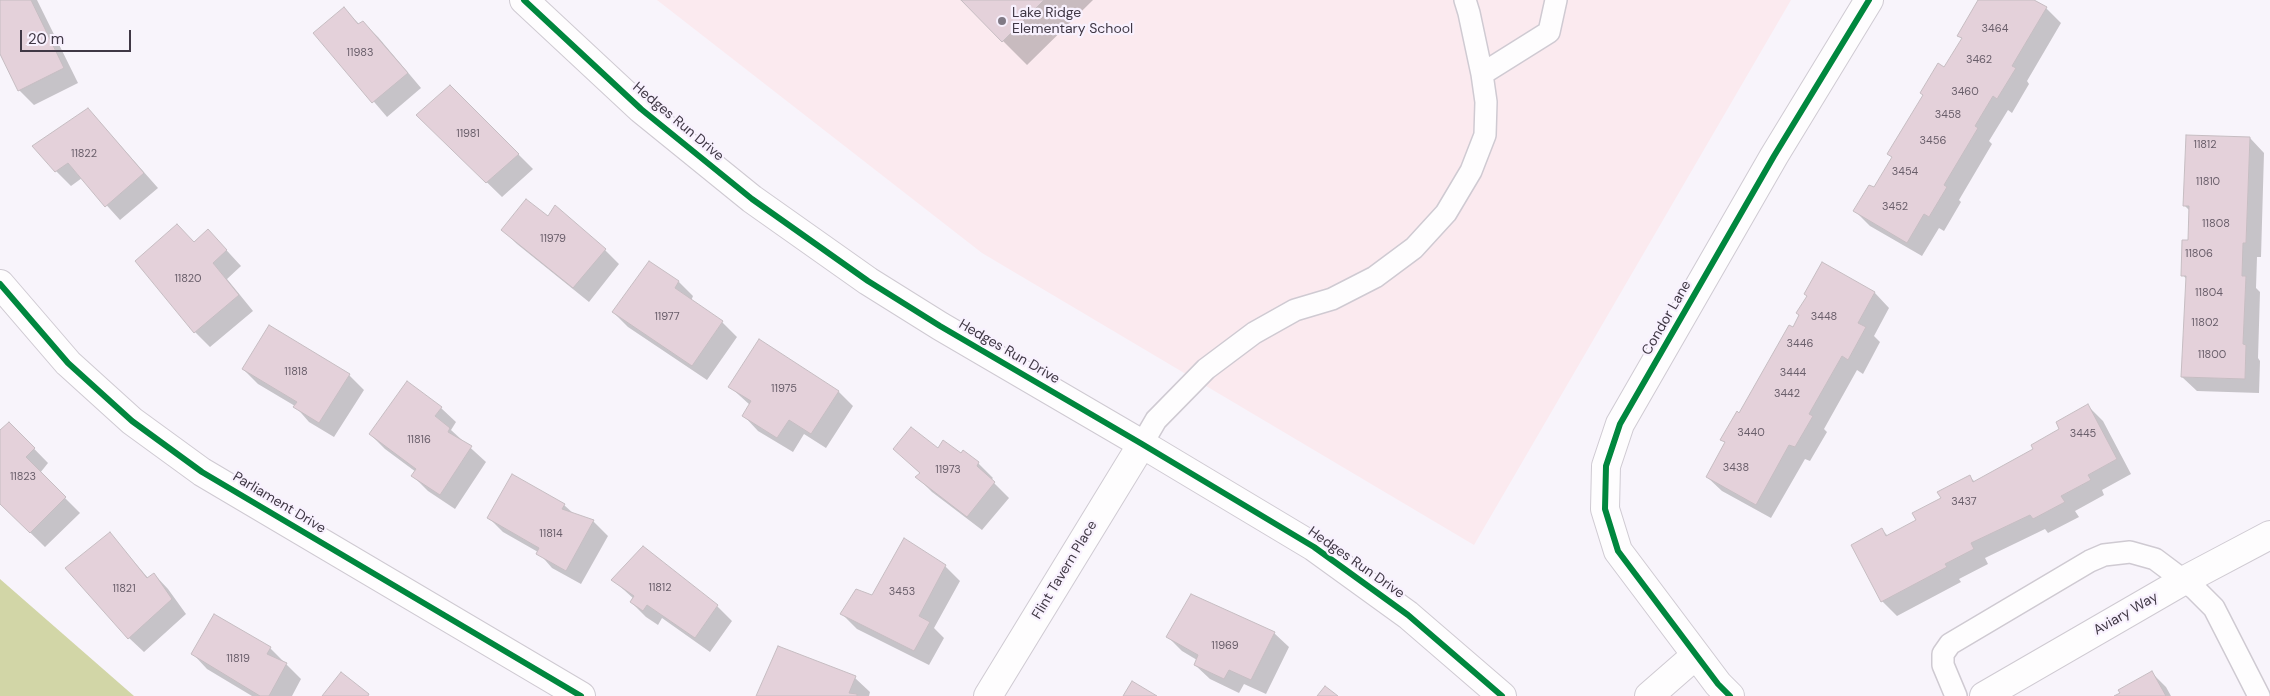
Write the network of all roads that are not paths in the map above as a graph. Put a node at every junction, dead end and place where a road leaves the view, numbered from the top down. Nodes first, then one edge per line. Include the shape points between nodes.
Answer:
1 (524, 0) edge
2 (1465, 0) edge
3 (1556, 0) edge
4 (1869, 0) edge
5 (1482, 74) junction
6 (0, 284) edge
7 (1142, 444) junction
8 (2270, 535) edge
9 (2183, 581) junction
10 (1696, 655) junction
11 (581, 696) edge
12 (988, 696) edge
13 (1502, 696) edge
14 (1649, 696) edge
15 (1730, 696) edge
16 (1956, 696) edge
17 (1984, 696) edge
18 (2258, 696) edge

1 - 7 street, Hedges Run Drive via 641,109 752,199 932,321
2 - 5 lane
3 - 5 lane via 1549,32
4 - 10 street, Condor Lane via 1774,156 1620,424 1606,466 1606,509 1618,551
5 - 7 lane via 1486,136 1446,212 1414,248 1375,278 1332,299 1295,310 1254,333 1206,369 1156,420
6 - 11 street, Parliament Drive via 68,363 132,421 202,472
7 - 12 street, Flint Tavern Place
7 - 13 street, Hedges Run Drive via 1314,547 1408,615
8 - 9 street, Aviary Way
9 - 16 lane via 2155,559 2130,552 2104,555 2090,562 1950,644 1944,654 1943,665
9 - 17 street, Aviary Way
9 - 18 lane via 2214,608
10 - 14 street
10 - 15 street

